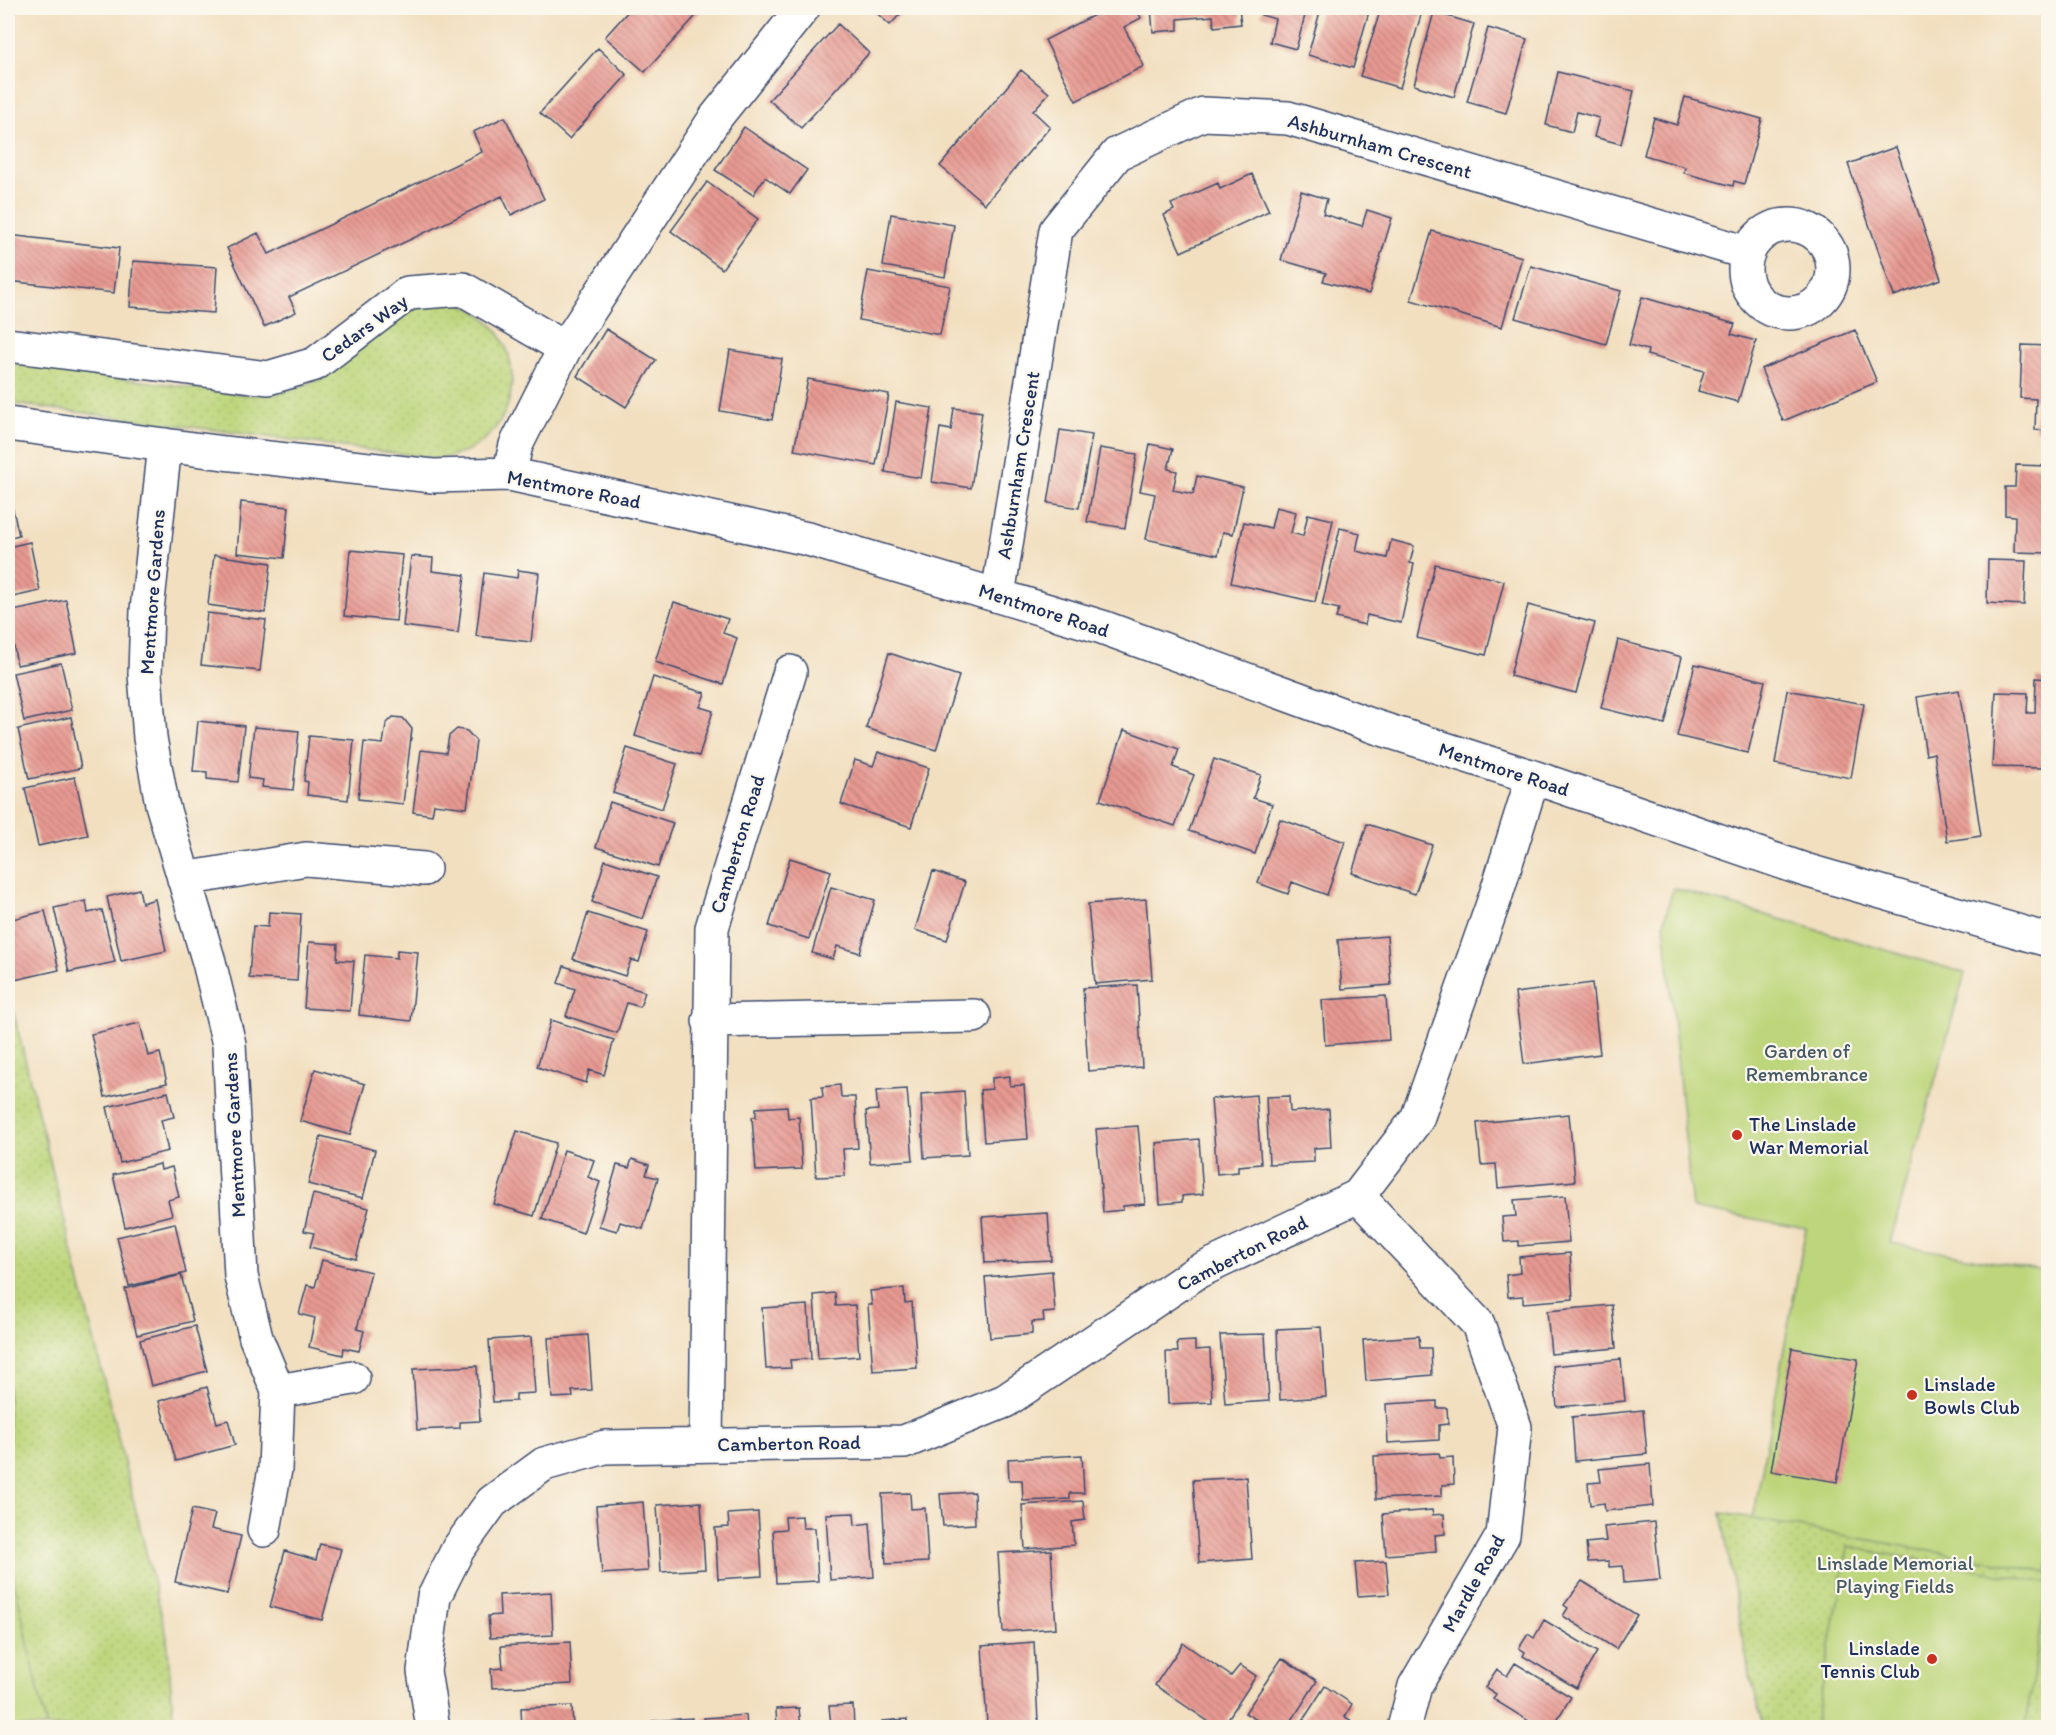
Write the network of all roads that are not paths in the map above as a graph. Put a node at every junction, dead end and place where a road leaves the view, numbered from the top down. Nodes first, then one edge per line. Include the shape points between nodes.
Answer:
1 (803, 8) edge
2 (1748, 252) dead end
3 (8, 345) edge
4 (565, 348) junction
5 (8, 424) edge
6 (165, 445) junction
7 (509, 474) junction
8 (998, 595) junction
9 (790, 672) dead end
10 (1533, 777) junction
11 (424, 869) dead end
12 (184, 879) junction
13 (2049, 940) edge
14 (974, 1016) dead end
15 (709, 1021) junction
16 (1358, 1196) junction
17 (352, 1378) dead end
18 (278, 1391) junction
19 (706, 1444) junction
20 (264, 1530) dead end
21 (433, 1728) edge
22 (1404, 1728) edge

1 - 4 street via 716,117
2 - 8 street, Ashburnham Crescent via 1288,118 1203,114 1117,154 1056,230
3 - 4 street, Cedars Way via 268,378 315,364 408,293 463,289
4 - 7 street via 516,445
5 - 6 street, Mentmore Road
6 - 7 street, Mentmore Road via 433,476
6 - 12 street, Mentmore Gardens via 147,610 145,674 150,738 162,804
7 - 8 street, Mentmore Road via 808,539
8 - 10 street, Mentmore Road via 1102,627 1376,727
9 - 15 street, Camberton Road via 712,928
10 - 13 street, Mentmore Road via 1805,870
10 - 16 street, Camberton Road via 1417,1119
11 - 12 street via 306,859
12 - 18 street, Mentmore Gardens via 229,1044 241,1275 256,1338
14 - 15 street
15 - 19 street, Camberton Road
16 - 19 street, Camberton Road via 1197,1272 1005,1401 904,1442
16 - 22 street, Mardle Road via 1478,1324 1515,1427 1503,1535 1414,1686
17 - 18 street
18 - 20 street, Mentmore Gardens via 275,1469
19 - 21 street, Camberton Road via 605,1447 544,1464 492,1502 458,1549 434,1597 424,1671

